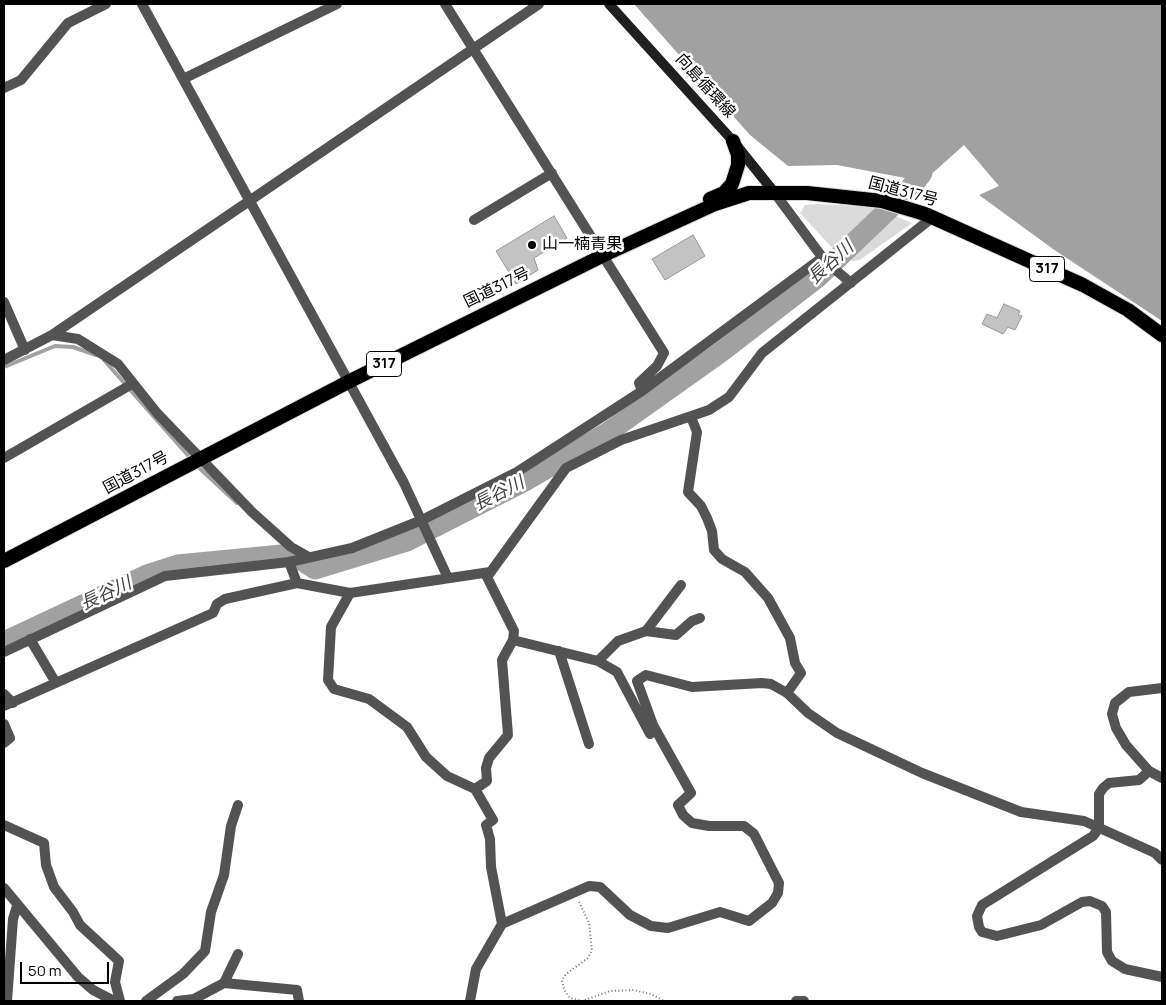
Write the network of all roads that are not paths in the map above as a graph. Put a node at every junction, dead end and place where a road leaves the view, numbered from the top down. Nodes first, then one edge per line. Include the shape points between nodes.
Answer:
1 (106, 4) edge
2 (142, 4) edge
3 (337, 4) edge
4 (445, 4) edge
5 (539, 4) edge
6 (609, 4) edge
7 (474, 50) junction
8 (183, 79) junction
9 (4, 88) edge
10 (733, 141) junction
11 (552, 173) junction
12 (774, 192) junction
13 (250, 201) junction
14 (929, 215) junction
15 (474, 220) dead end
16 (604, 255) junction
17 (824, 259) junction
18 (849, 282) junction
19 (4, 302) edge
20 (52, 335) junction
21 (1162, 335) edge
22 (25, 350) junction
23 (4, 360) edge
24 (350, 381) junction
25 (132, 384) junction
26 (642, 390) junction
27 (691, 417) junction
28 (4, 458) edge
29 (201, 459) junction
30 (423, 522) junction
31 (309, 557) junction
32 (4, 562) edge
33 (289, 562) junction
34 (490, 572) junction
35 (448, 578) junction
36 (297, 583) junction
37 (681, 585) dead end
38 (350, 593) junction
39 (700, 618) dead end
40 (646, 631) junction
41 (30, 639) junction
42 (513, 640) junction
43 (559, 651) junction
44 (4, 652) edge
45 (598, 661) junction
46 (56, 683) junction
47 (1162, 688) edge
48 (787, 693) junction
49 (4, 694) edge
50 (8, 704) edge
51 (4, 724) edge
52 (653, 725) junction
53 (4, 743) edge
54 (589, 744) dead end
55 (1149, 771) junction
56 (1162, 778) edge
57 (475, 790) junction
58 (238, 805) dead end
59 (4, 825) edge
60 (1099, 828) junction
61 (1162, 860) edge
62 (4, 888) edge
63 (17, 906) junction
64 (502, 924) junction
65 (238, 954) dead end
66 (1162, 977) edge
67 (224, 983) junction
68 (8, 1001) edge
69 (114, 1001) edge
70 (120, 1001) edge
71 (146, 1001) edge
72 (177, 1001) edge
73 (299, 1001) edge
74 (470, 1001) edge
75 (796, 1001) edge
76 (804, 1001) edge

1 - 9 street via 68,23 21,80
2 - 8 street
3 - 8 street
4 - 7 street
5 - 7 street
6 - 10 main road, 向島循環線
7 - 11 street
7 - 13 street
8 - 13 street
10 - 12 main road, 向島循環線
10 - 16 highway via 738,165 732,184 724,193 657,224
11 - 15 street
11 - 16 street
12 - 14 highway, 国道317号 / 317 via 882,201
12 - 16 highway, 国道317号 / 317 via 749,193 714,204
12 - 17 street
13 - 20 street
13 - 24 street
14 - 18 street
14 - 21 highway, 国道317号 / 317 via 1083,285 1128,310
16 - 24 highway, 国道317号 / 317
16 - 26 street via 664,353 657,366 639,383
17 - 18 street
17 - 26 street
18 - 27 street via 762,353 729,397
19 - 22 street
20 - 22 street
20 - 25 street via 78,339 99,351 118,364
22 - 23 street
24 - 29 highway, 国道317号 / 317
24 - 30 street
25 - 28 street
25 - 29 street
26 - 30 street via 517,472
27 - 34 street via 620,440 566,468
27 - 48 street via 697,432 688,492 707,518 714,550 722,559 744,572 768,598 790,638 795,663 801,673
29 - 31 street via 270,529
29 - 32 highway, 国道317号 / 317
30 - 31 street via 352,548
30 - 35 street
31 - 33 street
33 - 36 street
33 - 41 street via 165,576
34 - 35 street
34 - 42 street via 488,577 514,631
35 - 38 street
36 - 38 street
36 - 46 street via 225,599 216,604 212,614
37 - 40 street
38 - 57 street via 330,627 328,680 334,689 369,699 407,727 426,757 447,776
39 - 40 street via 676,635
40 - 45 street via 618,641
41 - 44 street
41 - 46 street
42 - 43 street
42 - 57 street via 502,660 508,735 489,758 487,781
43 - 45 street
43 - 54 street
45 - 52 street via 617,672 650,734
46 - 50 street
47 - 55 street via 1129,692 1114,703 1112,714 1126,745
48 - 52 street via 762,683 692,687 646,675 637,681
48 - 60 street via 837,733 922,773 1021,812 1084,821
49 - 50 street
51 - 53 street via 10,738
52 - 64 street via 691,793 678,805 683,815 692,823 744,826 754,834 779,883 772,903 749,921 720,912 668,928 651,926 630,915 600,887 589,886
55 - 56 street
55 - 60 street via 1139,780 1109,783 1103,788 1099,794
57 - 64 street via 493,820 486,825
58 - 71 street via 231,826 224,875 211,912 205,951 183,974
59 - 70 street via 44,843 46,865 54,887 80,925 119,961 115,982
60 - 61 street via 1155,853
60 - 66 street via 1092,836 982,906 976,916 979,927 982,932 997,936 1041,925 1082,902 1090,901 1102,906 1106,912 1107,952 1112,961 1125,969
62 - 63 street
63 - 68 street via 12,919
63 - 69 street via 78,977
64 - 74 street via 476,969
65 - 67 street
67 - 72 street via 194,1000
67 - 73 street via 297,990
75 - 76 street

